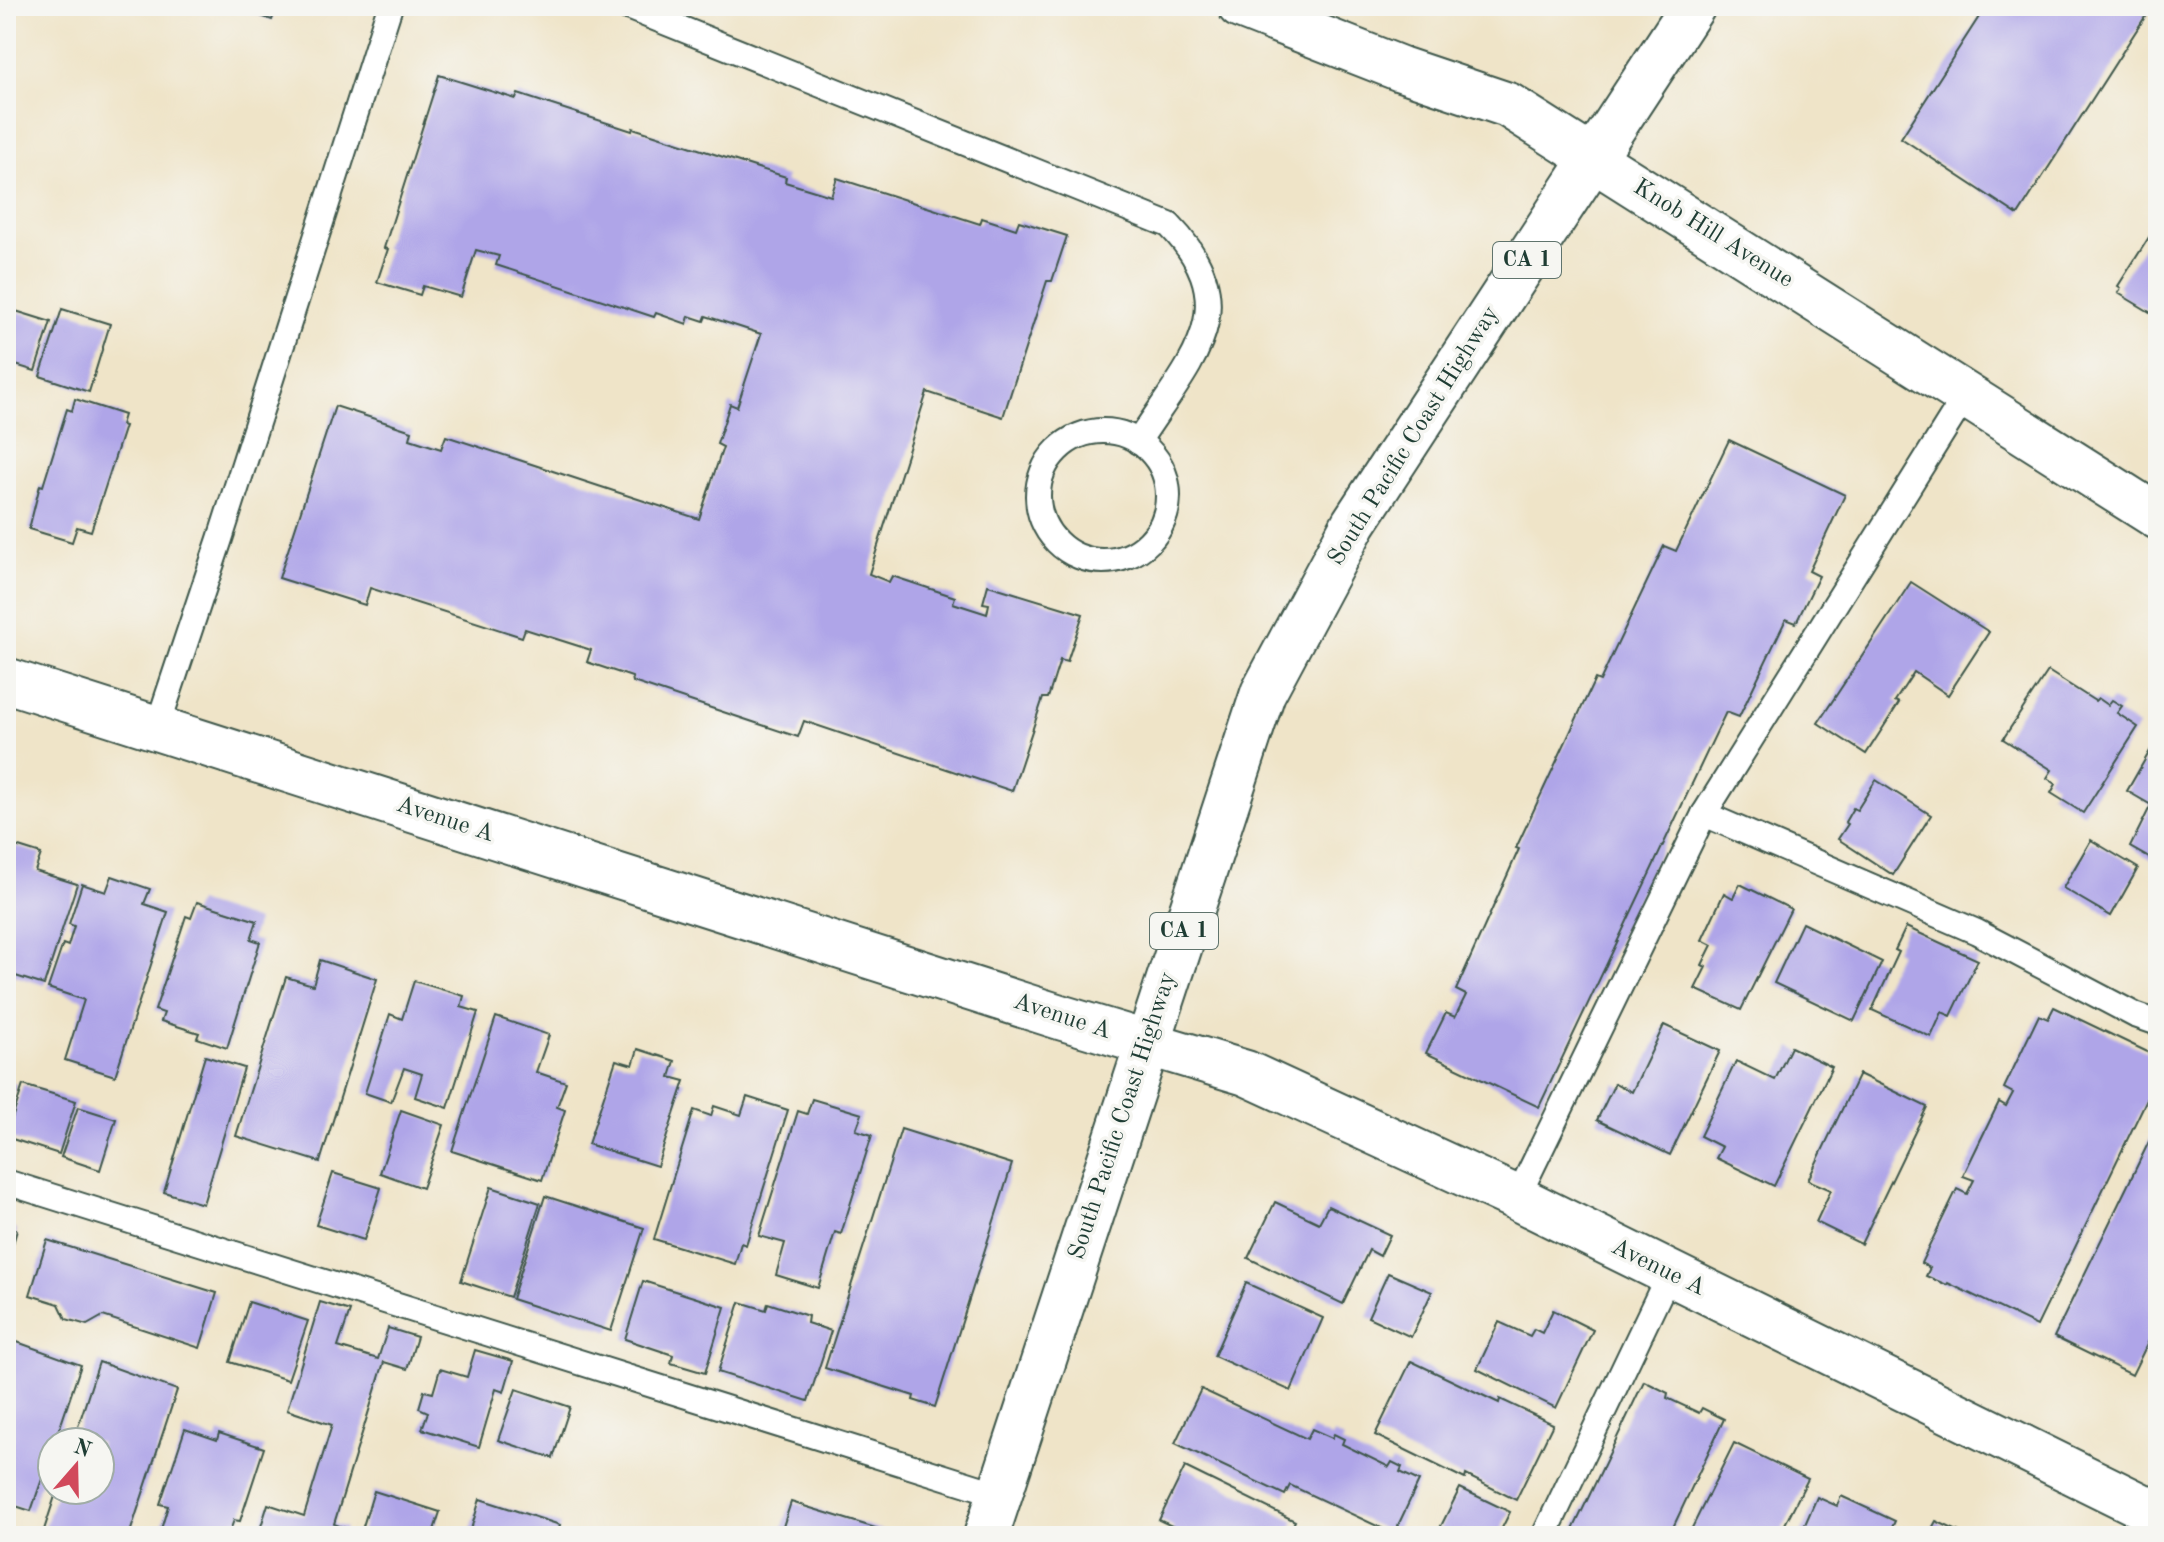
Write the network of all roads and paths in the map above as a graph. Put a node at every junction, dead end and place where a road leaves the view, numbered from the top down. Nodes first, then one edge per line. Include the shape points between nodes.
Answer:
1 (390, 6) edge
2 (625, 6) edge
3 (1240, 6) edge
4 (1693, 6) edge
5 (1594, 158) junction
6 (1966, 395) junction
7 (1138, 442) junction
8 (2158, 517) edge
9 (6, 680) edge
10 (157, 728) junction
11 (1704, 814) junction
12 (2158, 1023) edge
13 (1147, 1043) junction
14 (6, 1182) edge
15 (1517, 1198) junction
16 (1669, 1274) junction
17 (999, 1494) junction
18 (2158, 1514) edge
19 (986, 1536) edge
20 (1544, 1536) edge

1 - 10 lane
2 - 7 lane via 1169,225 1190,247 1208,288 1209,314 1203,340
3 - 5 main road, Knob Hill Avenue via 1508,105
4 - 5 main road, South Pacific Coast Highway / CA 1
5 - 6 main road, Knob Hill Avenue
5 - 13 main road, South Pacific Coast Highway / CA 1 via 1354,523 1263,693
6 - 8 main road, Knob Hill Avenue
6 - 11 lane
7 - 7 lane via 1109,431 1088,433 1053,455 1038,494 1050,533 1065,549 1106,562 1147,546 1160,529 1168,487 1161,466
9 - 10 main road, Avenue A
10 - 13 main road, Avenue A
11 - 12 lane via 1977,932
11 - 15 lane
13 - 15 main road, Avenue A via 1246,1073
13 - 17 main road, South Pacific Coast Highway / CA 1
14 - 17 lane
15 - 16 main road, Avenue A
16 - 18 main road, Avenue A
16 - 20 lane
17 - 19 main road, South Pacific Coast Highway / CA 1

